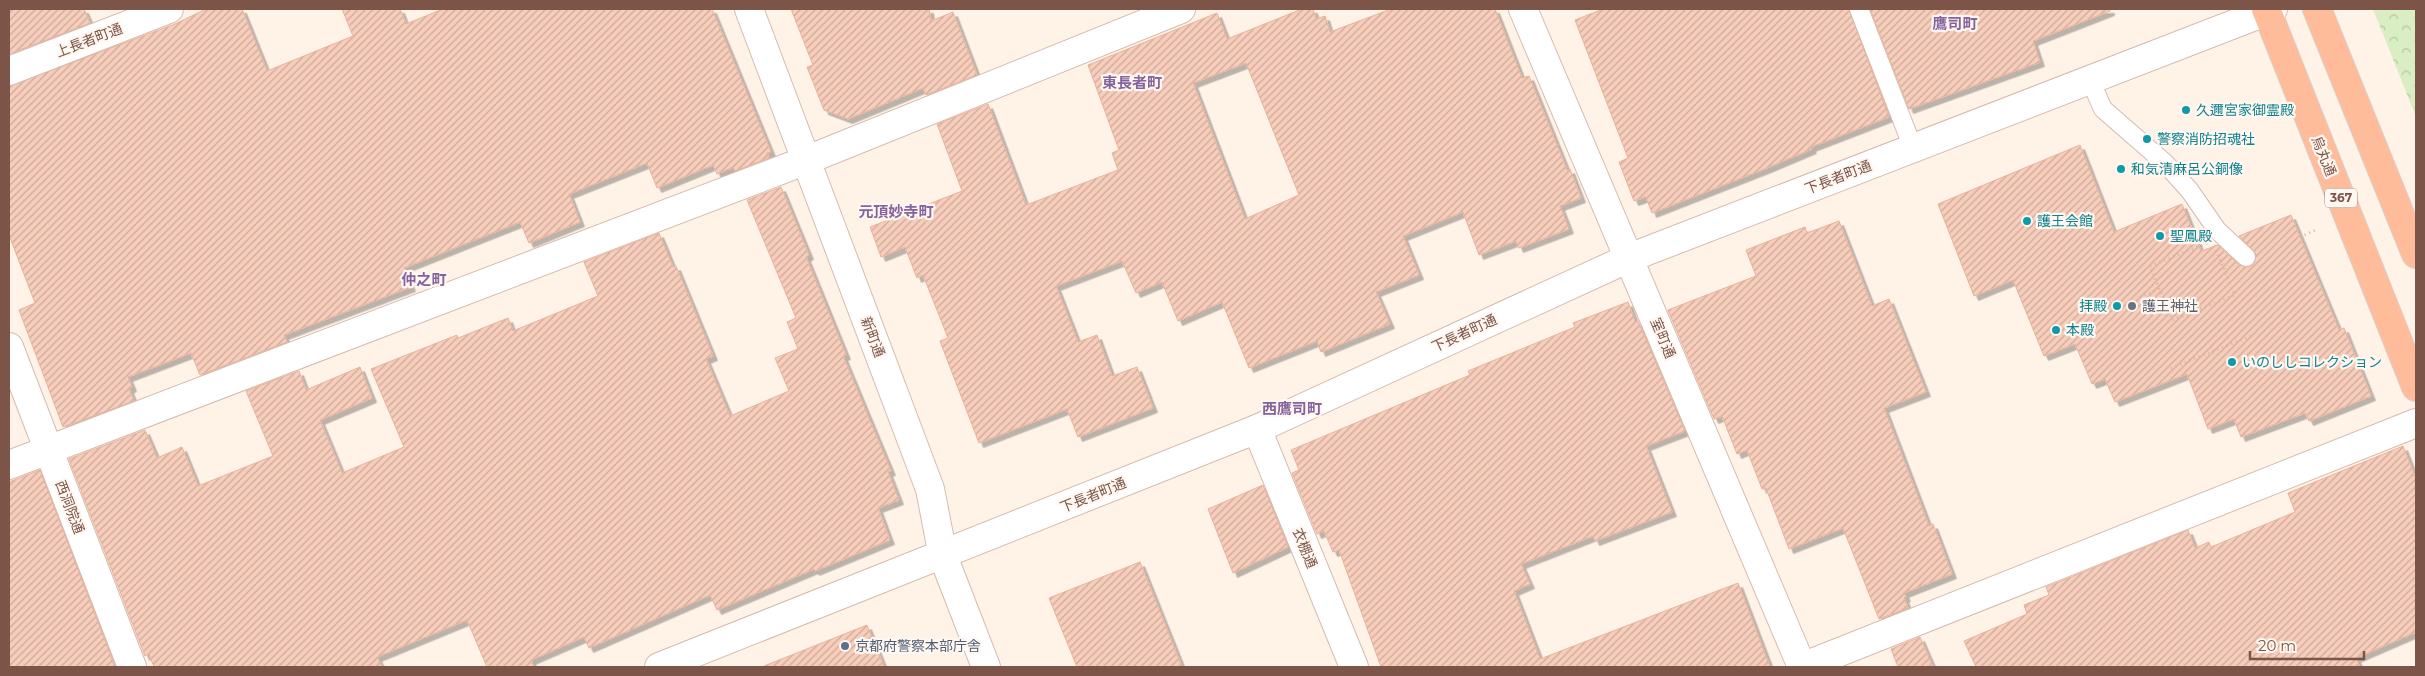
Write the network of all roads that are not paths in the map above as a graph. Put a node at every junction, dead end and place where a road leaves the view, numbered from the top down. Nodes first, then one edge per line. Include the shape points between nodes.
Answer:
1 (169, 9) edge
2 (749, 9) edge
3 (1181, 9) edge
4 (1523, 9) edge
5 (1859, 9) edge
6 (2317, 9) edge
7 (2269, 10) edge
8 (9, 71) edge
9 (2090, 80) junction
10 (1913, 148) junction
11 (806, 160) junction
12 (2416, 254) edge
13 (2246, 257) dead end
14 (1629, 258) junction
15 (9, 347) edge
16 (2416, 387) edge
17 (2416, 423) edge
18 (1257, 429) junction
19 (47, 449) junction
20 (9, 464) edge
21 (943, 556) junction
22 (132, 667) edge
23 (659, 667) edge
24 (986, 667) edge
25 (1354, 667) edge
26 (1802, 667) edge

1 - 8 street, 上長者町通
2 - 11 street, 新町通
3 - 11 street
4 - 14 street, 室町通
5 - 10 lane
6 - 12 highway
7 - 9 street, 下長者町通
7 - 16 highway, 烏丸通 / 367
9 - 10 street, 下長者町通
9 - 13 lane via 2103,109 2165,163 2190,191 2217,230
10 - 14 street, 下長者町通
11 - 19 street
11 - 21 street, 新町通 via 930,489
14 - 18 street, 下長者町通
14 - 26 street, 室町通
15 - 19 street, 西洞院通
17 - 26 street
18 - 21 street, 下長者町通
18 - 25 street, 衣棚通
19 - 20 street
19 - 22 street, 西洞院通
21 - 23 street, 下長者町通
21 - 24 street, 新町通

